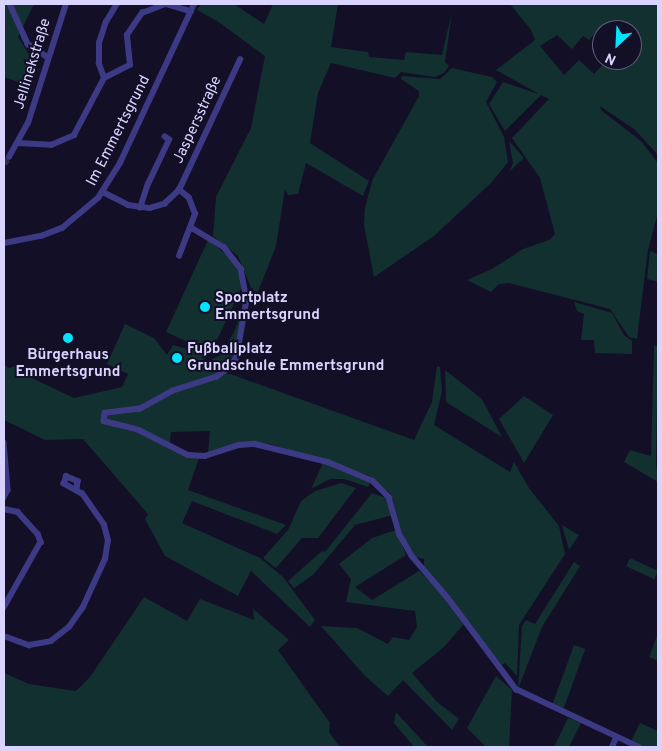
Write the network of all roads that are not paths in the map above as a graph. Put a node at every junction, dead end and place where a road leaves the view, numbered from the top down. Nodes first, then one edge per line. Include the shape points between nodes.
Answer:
1 (10, 4) edge
2 (66, 4) edge
3 (117, 4) edge
4 (193, 7) edge
5 (47, 57) junction
6 (240, 60) dead end
7 (104, 78) junction
8 (165, 137) dead end
9 (18, 143) junction
10 (9, 157) dead end
11 (179, 190) junction
12 (103, 192) junction
13 (140, 208) junction
14 (192, 228) junction
15 (4, 243) edge
16 (179, 256) dead end
17 (4, 447) edge
18 (77, 490) dead end
19 (4, 498) edge
20 (4, 509) edge
21 (4, 608) edge
22 (4, 636) edge
23 (616, 738) junction
24 (612, 747) edge
25 (639, 747) edge

1 - 5 street via 28,44
2 - 5 street, Jellinekstraße
3 - 7 street via 99,43 99,64
4 - 7 street via 166,4 142,14 127,35 130,64
4 - 12 street, Im Emmertsgrund
5 - 9 street, Jellinekstraße via 34,106
6 - 11 street, Jaspersstraße
7 - 9 street via 71,138 44,146
8 - 13 street, Jaspersstraße via 169,140 150,178
9 - 10 street, Jellinekstraße
11 - 13 street, Jaspersstraße via 156,207
11 - 14 street via 189,198 194,208
12 - 13 street
12 - 15 street, Im Emmertsgrund via 62,228
14 - 16 street
14 - 23 street via 224,247 241,269 247,300 238,356 232,366 217,377 173,391 140,409 105,413 104,421 139,430 188,455 205,456 239,445 255,444 328,462 373,481 389,497 400,535 412,556 516,689
17 - 19 street via 8,490
18 - 22 street via 101,521 108,542 106,559 83,607 69,627 50,641 29,645
20 - 21 street via 18,512 41,542
23 - 24 street
23 - 25 street

